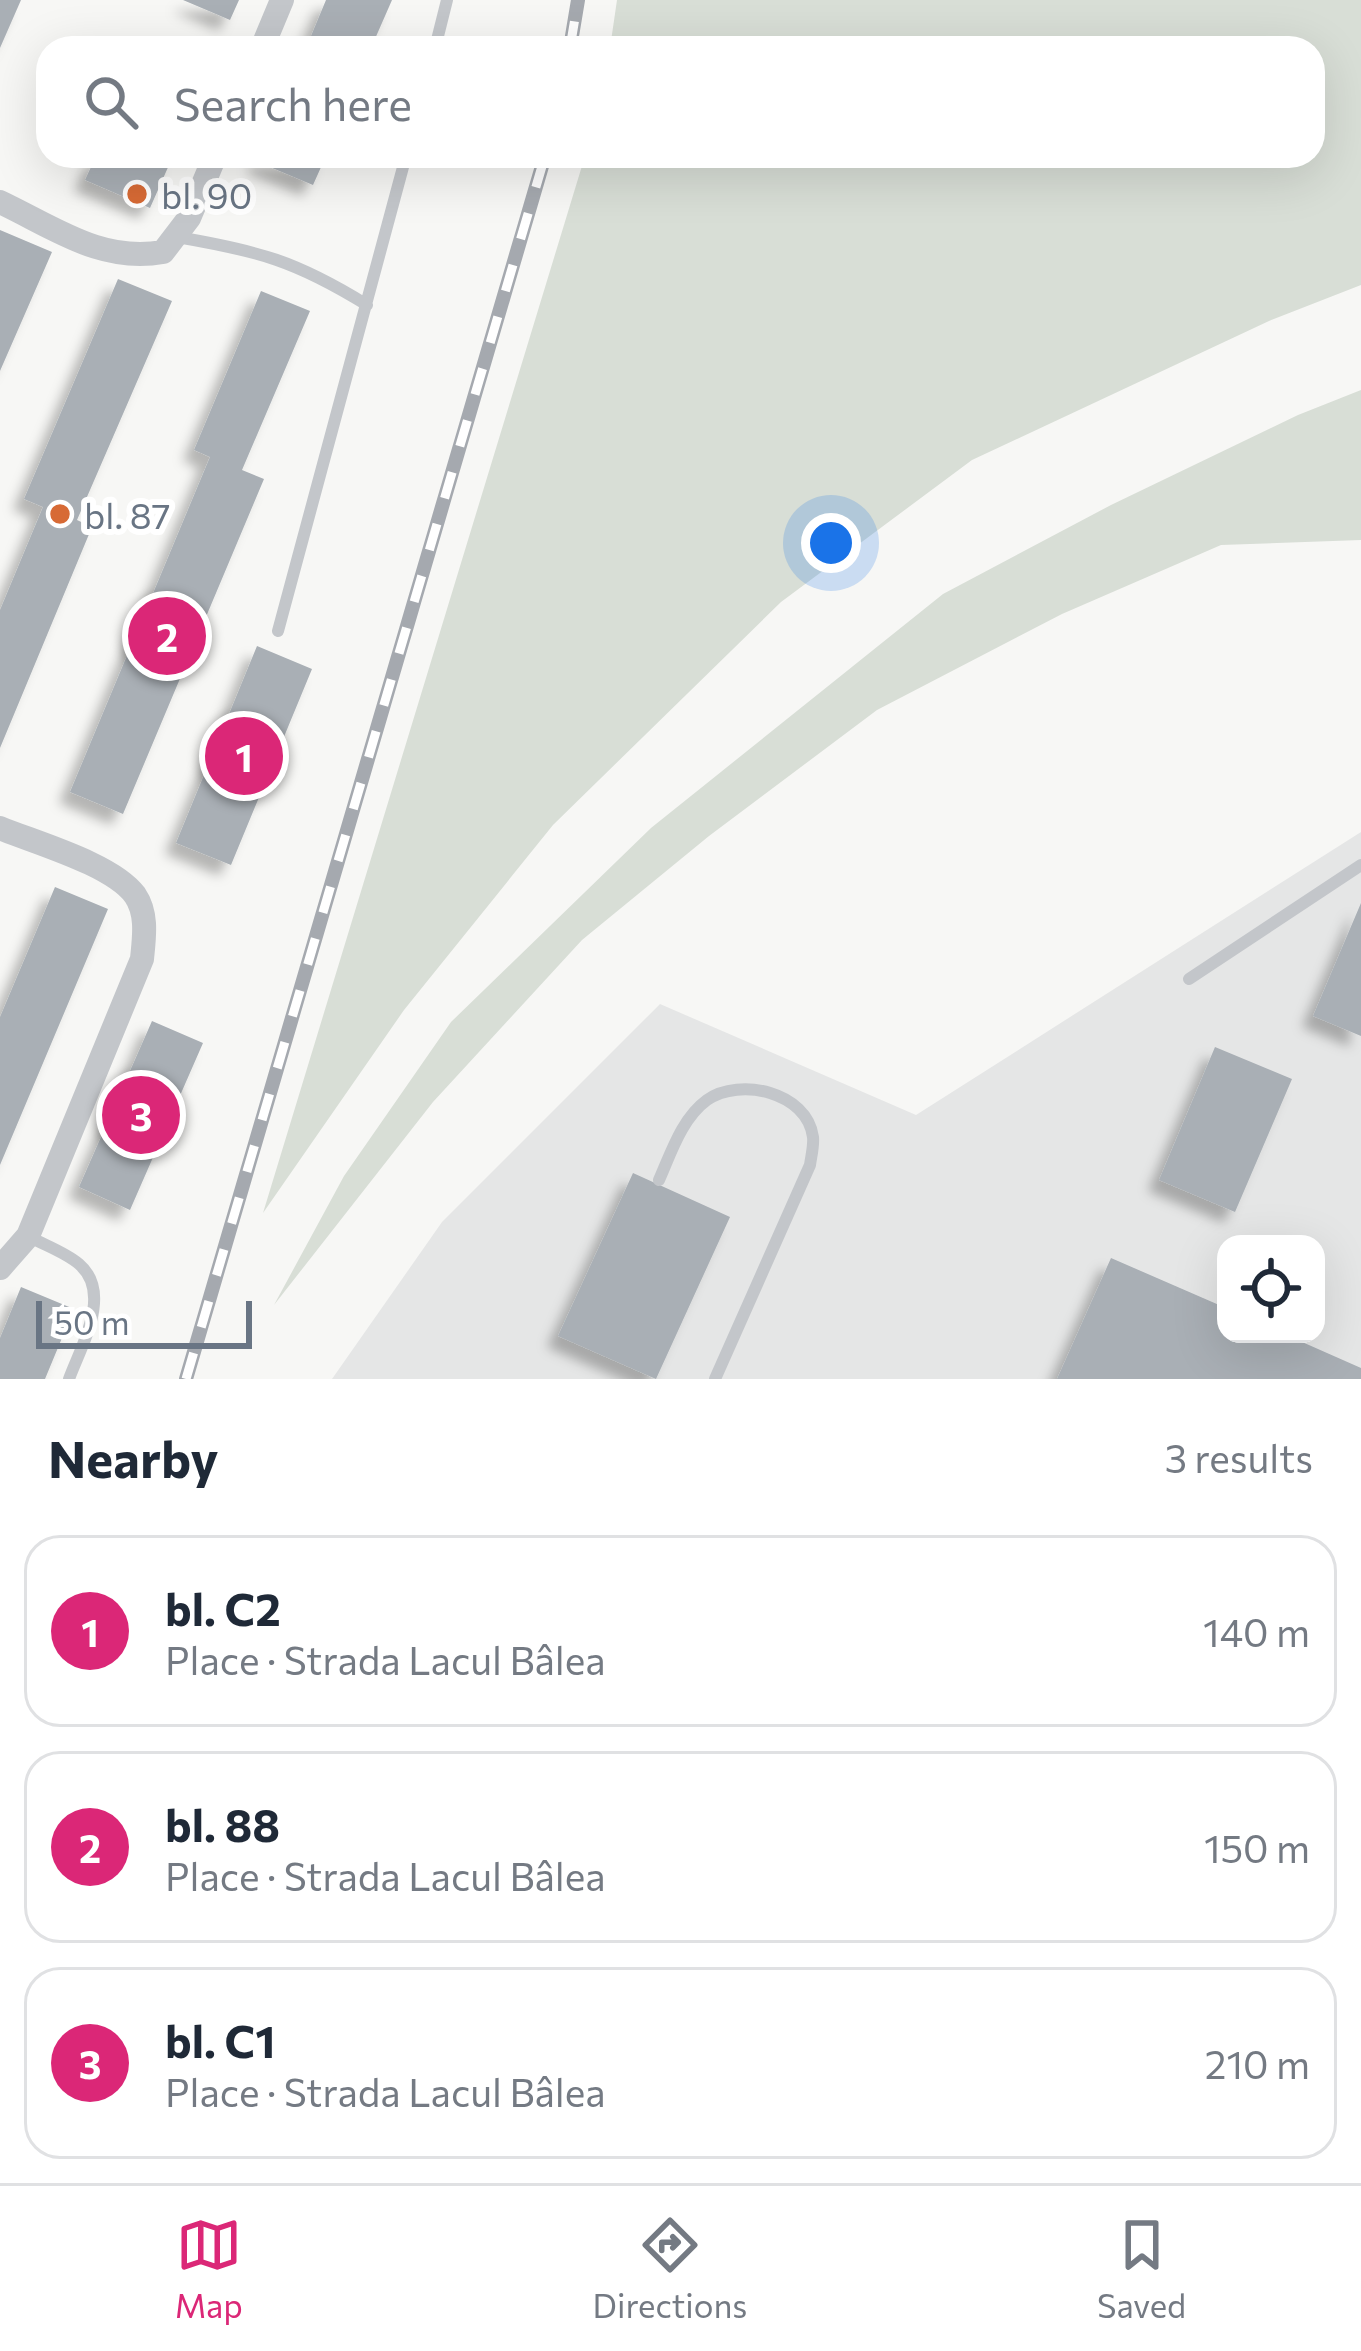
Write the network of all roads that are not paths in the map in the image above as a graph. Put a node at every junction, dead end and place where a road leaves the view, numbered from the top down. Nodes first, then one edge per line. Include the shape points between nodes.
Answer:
1 (282, 0) edge
2 (447, 0) edge
3 (267, 36) edge
4 (437, 36) edge
5 (209, 168) edge
6 (403, 168) edge
7 (0, 202) edge
8 (176, 237) junction
9 (367, 305) junction
10 (278, 632) dead end
11 (0, 828) edge
12 (1361, 865) edge
13 (1189, 979) dead end
14 (659, 1180) dead end
15 (28, 1236) junction
16 (0, 1268) edge
17 (69, 1379) edge
18 (716, 1379) edge

1 - 3 street
2 - 4 lane
5 - 8 street
6 - 9 lane
7 - 8 street via 108,254 163,253
8 - 9 lane via 256,250 314,272
9 - 10 lane
11 - 15 street via 107,872 135,895 145,922 142,959
12 - 13 lane
14 - 18 lane via 680,1132 703,1102 728,1088 757,1088 798,1108 813,1135 810,1166
15 - 16 street
15 - 17 lane via 79,1263 90,1278 93,1315

